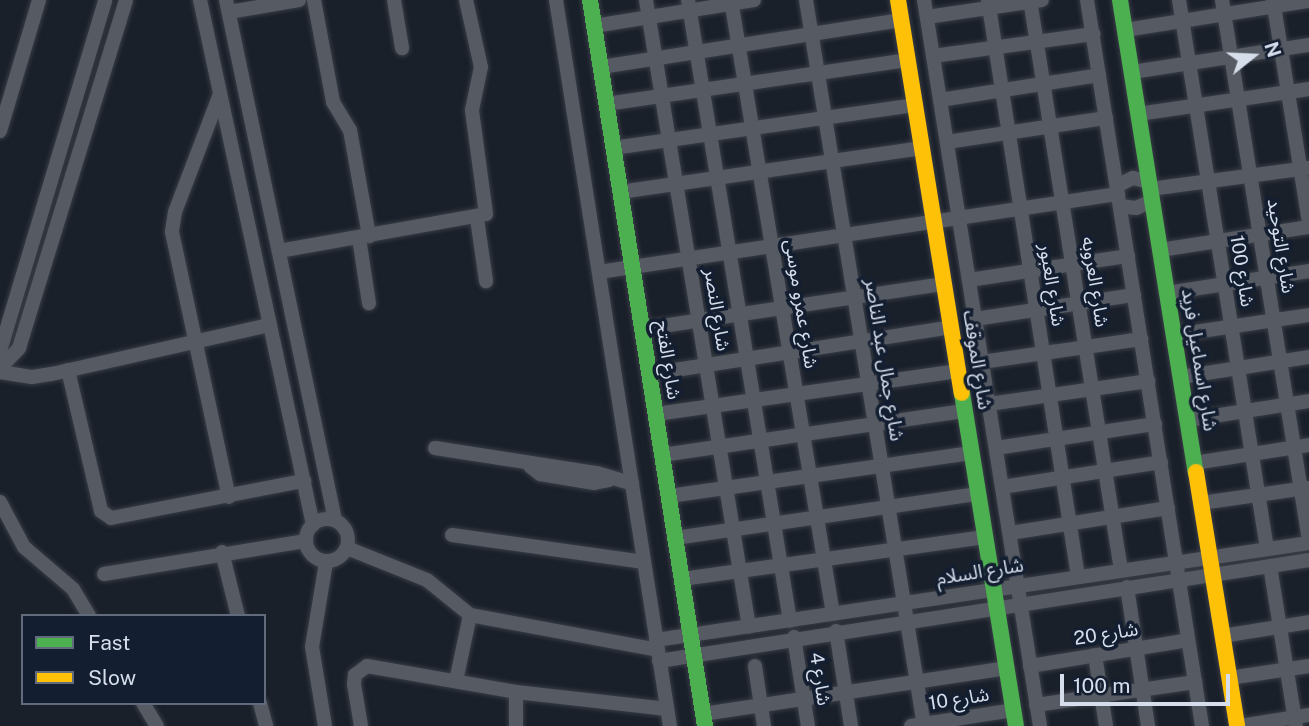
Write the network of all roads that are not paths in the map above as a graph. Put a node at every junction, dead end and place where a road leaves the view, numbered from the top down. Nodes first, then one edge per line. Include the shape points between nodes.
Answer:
1 (39, 0) edge
2 (105, 0) edge
3 (126, 0) edge
4 (200, 0) edge
5 (299, 0) edge
6 (314, 0) edge
7 (394, 0) edge
8 (466, 0) edge
9 (556, 0) edge
10 (590, 0) edge
11 (646, 0) edge
12 (754, 0) edge
13 (806, 0) edge
14 (898, 0) edge
15 (924, 0) edge
16 (1087, 0) edge
17 (1120, 0) edge
18 (1179, 0) edge
19 (1034, 1) edge
20 (1309, 1) edge
21 (732, 2) edge
22 (988, 4) edge
23 (1274, 4) edge
24 (689, 5) edge
25 (227, 6) edge
26 (1223, 7) edge
27 (649, 17) junction
28 (927, 17) junction
29 (901, 20) junction
30 (1183, 20) junction
31 (594, 26) junction
32 (1125, 30) junction
33 (811, 34) junction
34 (1093, 34) junction
35 (1037, 41) junction
36 (739, 45) junction
37 (1309, 45) edge
38 (995, 47) junction
39 (402, 48) dead end
40 (1281, 49) junction
41 (696, 52) junction
42 (933, 56) junction
43 (1231, 57) junction
44 (656, 59) junction
45 (907, 60) junction
46 (1189, 63) junction
47 (601, 67) junction
48 (1132, 72) junction
49 (818, 73) junction
50 (1100, 75) junction
51 (745, 84) junction
52 (1044, 84) junction
53 (1309, 89) edge
54 (703, 90) junction
55 (1002, 90) junction
56 (1288, 92) junction
57 (220, 94) junction
58 (662, 96) junction
59 (1238, 99) junction
60 (940, 100) junction
61 (606, 104) junction
62 (915, 105) junction
63 (1196, 105) junction
64 (1138, 114) junction
65 (825, 117) junction
66 (1106, 118) junction
67 (1050, 127) junction
68 (752, 128) junction
69 (0, 131) edge
70 (1009, 133) junction
71 (710, 134) junction
72 (669, 140) junction
73 (947, 142) junction
74 (613, 148) junction
75 (922, 148) junction
76 (832, 161) junction
77 (1305, 168) edge
78 (760, 171) junction
79 (1250, 175) junction
80 (717, 178) junction
81 (1209, 181) junction
82 (676, 184) junction
83 (1150, 191) junction
84 (620, 192) junction
85 (1118, 195) junction
86 (1063, 203) junction
87 (1021, 209) junction
88 (959, 218) junction
89 (477, 219) junction
90 (934, 222) junction
91 (1309, 224) edge
92 (1259, 234) junction
93 (844, 235) junction
94 (364, 237) junction
95 (1218, 240) junction
96 (772, 246) junction
97 (1160, 250) junction
98 (279, 251) junction
99 (729, 252) junction
100 (1128, 256) junction
101 (689, 258) junction
102 (1073, 264) junction
103 (632, 267) junction
104 (1030, 271) junction
105 (1309, 271) edge
106 (598, 272) junction
107 (1267, 277) junction
108 (969, 280) junction
109 (486, 281) dead end
110 (944, 284) junction
111 (1225, 284) junction
112 (1167, 293) junction
113 (1134, 295) junction
114 (854, 297) junction
115 (369, 303) dead end
116 (1079, 303) junction
117 (782, 308) junction
118 (1036, 310) junction
119 (740, 314) junction
120 (1309, 314) edge
121 (975, 319) junction
122 (699, 320) junction
123 (1274, 320) junction
124 (270, 325) junction
125 (1231, 326) junction
126 (951, 327) junction
127 (642, 329) junction
128 (1174, 335) junction
129 (1141, 340) junction
130 (861, 341) junction
131 (195, 342) junction
132 (1086, 347) junction
133 (0, 351) edge
134 (789, 352) junction
135 (1043, 354) junction
136 (1309, 357) edge
137 (747, 359) junction
138 (1280, 361) junction
139 (982, 362) junction
140 (706, 365) junction
141 (1238, 368) junction
142 (0, 370) edge
143 (68, 370) junction
144 (958, 371) junction
145 (649, 374) junction
146 (1181, 377) junction
147 (1148, 381) junction
148 (868, 384) junction
149 (1093, 389) junction
150 (796, 394) junction
151 (1050, 395) junction
152 (754, 400) junction
153 (1309, 401) edge
154 (989, 404) junction
155 (1287, 404) junction
156 (713, 406) junction
157 (964, 411) junction
158 (1245, 411) junction
159 (656, 414) junction
160 (1188, 421) junction
161 (875, 424) junction
162 (1155, 424) junction
163 (1100, 432) junction
164 (803, 435) junction
165 (1057, 439) junction
166 (761, 441) junction
167 (1302, 446) edge
168 (720, 447) junction
169 (435, 448) dead end
170 (996, 448) junction
171 (971, 453) junction
172 (1252, 454) junction
173 (662, 455) junction
174 (1161, 461) junction
175 (1194, 463) junction
176 (882, 466) junction
177 (1105, 471) junction
178 (810, 476) junction
179 (1063, 477) junction
180 (303, 481) junction
181 (768, 482) junction
182 (632, 484) junction
183 (1002, 487) junction
184 (727, 488) junction
185 (1305, 488) edge
186 (978, 494) junction
187 (1258, 495) junction
188 (668, 496) junction
189 (229, 497) junction
190 (0, 502) edge
191 (1201, 503) junction
192 (888, 507) junction
193 (1168, 508) junction
194 (1113, 517) junction
195 (817, 518) junction
196 (335, 520) junction
197 (313, 524) junction
198 (774, 524) junction
199 (1070, 524) junction
200 (734, 530) junction
201 (1010, 533) junction
202 (452, 535) dead end
203 (985, 537) junction
204 (675, 538) junction
205 (306, 541) junction
206 (1309, 541) edge
207 (347, 548) junction
208 (895, 549) junction
209 (1267, 549) junction
210 (222, 552) junction
211 (1210, 557) junction
212 (824, 559) junction
213 (1309, 560) edge
214 (326, 562) junction
215 (644, 562) junction
216 (1176, 562) junction
217 (781, 565) junction
218 (1270, 566) junction
219 (1121, 570) junction
220 (740, 571) junction
221 (104, 574) dead end
222 (1212, 575) junction
223 (1078, 577) junction
224 (682, 579) junction
225 (1179, 579) junction
226 (1017, 586) junction
227 (1127, 587) junction
228 (993, 590) junction
229 (904, 603) junction
230 (1020, 603) junction
231 (996, 607) junction
232 (88, 614) edge
233 (238, 614) edge
234 (833, 614) junction
235 (470, 615) junction
236 (790, 621) junction
237 (907, 621) junction
238 (1309, 622) edge
239 (1280, 626) junction
240 (749, 627) junction
241 (836, 631) junction
242 (691, 636) junction
243 (1222, 636) junction
244 (794, 638) junction
245 (1188, 640) junction
246 (1137, 649) junction
247 (658, 650) junction
248 (694, 655) junction
249 (1095, 655) junction
250 (755, 666) dead end
251 (1030, 666) junction
252 (1309, 666) edge
253 (1006, 668) junction
254 (1287, 669) junction
255 (1229, 678) junction
256 (456, 681) junction
257 (917, 682) junction
258 (1195, 682) junction
259 (1143, 689) junction
260 (516, 692) junction
261 (846, 692) junction
262 (1101, 695) junction
263 (804, 699) junction
264 (144, 705) edge
265 (260, 705) edge
266 (761, 705) junction
267 (1036, 705) junction
268 (667, 709) junction
269 (1014, 718) edge
270 (1300, 719) edge
271 (704, 720) edge
272 (920, 725) edge
273 (157, 726) edge
274 (265, 726) edge
275 (325, 726) edge
276 (361, 726) edge
277 (516, 726) edge
278 (670, 726) edge
279 (764, 726) edge
280 (808, 726) edge
281 (851, 726) edge
282 (1040, 726) edge
283 (1105, 726) edge
284 (1149, 726) edge
285 (1201, 726) edge
286 (1238, 726) edge

1 - 69 street
2 - 133 street
3 - 142 street via 19,348
4 - 57 street
5 - 25 street
6 - 94 street via 333,102 350,130
7 - 39 street
8 - 89 street via 481,67 472,110 487,208
9 - 106 street
10 - 31 street, شارع الفتح
11 - 27 street, شارع النصر
12 - 21 street
13 - 33 street, شارع جمال عبد الناصر
14 - 29 street, شارع الموقف
15 - 28 street, شارع الموقف
16 - 34 street
17 - 32 street, شارع اسماعيل فريد
18 - 30 street, شارع 100
19 - 22 street
19 - 35 street, شارع العروبه
20 - 23 street
21 - 24 street
21 - 36 street, شارع عمرو موسى
22 - 28 street
22 - 38 street, شارع العبور
23 - 26 street
23 - 40 street
24 - 27 street
24 - 41 street
25 - 98 street
26 - 30 street
26 - 43 street, شارع التوحيد
27 - 31 street
27 - 44 street, شارع النصر
28 - 42 street, شارع الموقف
29 - 33 street
29 - 45 street, شارع الموقف
30 - 32 street
30 - 46 street, شارع 100
31 - 47 street, شارع الفتح
32 - 48 street, شارع اسماعيل فريد
33 - 36 street
33 - 49 street, شارع جمال عبد الناصر
34 - 35 street
34 - 50 street
35 - 38 street
35 - 52 street, شارع العروبه
36 - 41 street
36 - 51 street, شارع عمرو موسى
37 - 40 street
38 - 42 street
38 - 55 street, شارع العبور
40 - 43 street
40 - 56 street
41 - 44 street
41 - 54 street
42 - 60 street, شارع الموقف
43 - 46 street
43 - 59 street, شارع التوحيد
44 - 47 street
44 - 58 street, شارع النصر
45 - 49 street
45 - 62 street, شارع الموقف
46 - 48 street
46 - 63 street, شارع 100
47 - 61 street, شارع الفتح
48 - 64 street, شارع اسماعيل فريد
49 - 51 street
49 - 65 street, شارع جمال عبد الناصر
50 - 52 street
50 - 66 street
51 - 54 street
51 - 68 street, شارع عمرو موسى
52 - 55 street
52 - 67 street, شارع العروبه
53 - 56 street
54 - 58 street
54 - 71 street
55 - 60 street
55 - 70 street, شارع العبور
56 - 59 street
56 - 77 street
57 - 124 street
57 - 131 street via 172,222
58 - 61 street
58 - 72 street, شارع النصر
59 - 63 street
59 - 79 street, شارع التوحيد
60 - 73 street, شارع الموقف
61 - 74 street, شارع الفتح
62 - 65 street
62 - 75 street, شارع الموقف
63 - 64 street
63 - 81 street, شارع 100
64 - 83 street, شارع اسماعيل فريد
65 - 68 street
65 - 76 street, شارع جمال عبد الناصر
66 - 67 street
66 - 85 street
67 - 70 street
67 - 86 street, شارع العروبه
68 - 71 street
68 - 78 street, شارع عمرو موسى
70 - 73 street
70 - 87 street, شارع العبور
71 - 72 street
71 - 80 street
72 - 74 street
72 - 82 street, شارع النصر
73 - 88 street, شارع الموقف
74 - 84 street, شارع الفتح
75 - 76 street
75 - 90 street, شارع الموقف
76 - 78 street
76 - 93 street, شارع جمال عبد الناصر
77 - 79 street
77 - 91 street
78 - 80 street
78 - 96 street, شارع عمرو موسى
79 - 81 street
79 - 92 street, شارع التوحيد
80 - 82 street
80 - 99 street
81 - 83 street
81 - 95 street, شارع 100
82 - 84 street
82 - 101 street, شارع النصر
83 - 85 street via 1133,178
83 - 85 street via 1136,208
83 - 97 street, شارع اسماعيل فريد
84 - 103 street, شارع الفتح
85 - 86 street
85 - 100 street
86 - 87 street
86 - 102 street, شارع العروبه
87 - 88 street
87 - 104 street, شارع العبور
88 - 90 street
88 - 108 street, شارع الموقف
89 - 94 street
89 - 109 street
90 - 93 street
90 - 110 street, شارع الموقف
91 - 92 street
92 - 95 street
92 - 107 street, شارع التوحيد
93 - 96 street
93 - 114 street, شارع جمال عبد الناصر
94 - 98 street
94 - 115 street
95 - 97 street
95 - 111 street, شارع 100
96 - 99 street
96 - 117 street, شارع عمرو موسى
97 - 112 street, شارع اسماعيل فريد
98 - 196 street
99 - 101 street
99 - 119 street
100 - 102 street
100 - 113 street
101 - 103 street
101 - 122 street, شارع النصر
102 - 104 street
102 - 116 street, شارع العروبه
103 - 106 street
103 - 127 street, شارع الفتح
104 - 108 street
104 - 118 street, شارع العبور
105 - 107 street
106 - 182 street
107 - 111 street
107 - 123 street, شارع التوحيد
108 - 121 street, شارع الموقف
110 - 114 street
110 - 126 street, شارع الموقف
111 - 112 street
111 - 125 street, شارع 100
112 - 128 street, شارع اسماعيل فريد
113 - 116 street
113 - 129 street
114 - 117 street
114 - 130 street, شارع جمال عبد الناصر
116 - 118 street
116 - 132 street, شارع العروبه
117 - 119 street
117 - 134 street, شارع عمرو موسى
118 - 121 street
118 - 135 street, شارع العبور
119 - 122 street
119 - 137 street
120 - 123 street
121 - 139 street, شارع الموقف
122 - 127 street
122 - 140 street, شارع النصر
123 - 125 street
123 - 138 street, شارع التوحيد
124 - 131 street
124 - 180 street
125 - 128 street
125 - 141 street, شارع 100
126 - 130 street
126 - 144 street, شارع الموقف
127 - 145 street, شارع الفتح
128 - 146 street, شارع اسماعيل فريد
129 - 132 street
129 - 147 street
130 - 134 street
130 - 148 street, شارع جمال عبد الناصر
131 - 143 street
131 - 189 street
132 - 135 street
132 - 149 street, شارع العروبه
134 - 137 street
134 - 150 street, شارع عمرو موسى
135 - 139 street
135 - 151 street, شارع العبور
136 - 138 street
137 - 140 street
137 - 152 street
138 - 141 street
138 - 155 street, شارع التوحيد
139 - 154 street, شارع الموقف
140 - 145 street
140 - 156 street, شارع النصر
141 - 146 street
141 - 158 street, شارع 100
142 - 143 street via 33,377
143 - 189 street via 105,515 122,519
144 - 148 street
144 - 157 street, شارع الموقف
145 - 159 street, شارع الفتح
146 - 160 street, شارع اسماعيل فريد
147 - 149 street
147 - 162 street
148 - 150 street
148 - 161 street, شارع جمال عبد الناصر
149 - 151 street
149 - 163 street, شارع العروبه
150 - 152 street
150 - 164 street, شارع عمرو موسى
151 - 154 street
151 - 165 street, شارع العبور
152 - 156 street
152 - 166 street
153 - 155 street
154 - 170 street, شارع الموقف
155 - 158 street
155 - 167 street, شارع التوحيد
156 - 159 street
156 - 168 street, شارع النصر
157 - 161 street
157 - 171 street, شارع الموقف
158 - 160 street
158 - 172 street, شارع 100
159 - 173 street, شارع الفتح
160 - 175 street, شارع اسماعيل فريد
161 - 164 street
161 - 176 street, شارع جمال عبد الناصر
162 - 163 street
162 - 174 street
163 - 165 street
163 - 177 street, شارع العروبه
164 - 166 street
164 - 178 street, شارع عمرو موسى
165 - 170 street
165 - 179 street, شارع العبور
166 - 168 street
166 - 181 street
167 - 172 street
167 - 185 street, شارع التوحيد
168 - 173 street
168 - 184 street, شارع النصر
169 - 182 street via 530,466 540,474
170 - 183 street, شارع الموقف
171 - 176 street
171 - 186 street, شارع الموقف
172 - 175 street
172 - 187 street, شارع 100
173 - 188 street, شارع الفتح
174 - 177 street
174 - 193 street
175 - 191 street, شارع اسماعيل فريد
176 - 178 street
176 - 192 street, شارع جمال عبد الناصر
177 - 179 street
177 - 194 street, شارع العروبه
178 - 181 street
178 - 195 street, شارع عمرو موسى
179 - 183 street
179 - 199 street, شارع العبور
180 - 189 street
180 - 197 street
181 - 184 street
181 - 198 street
182 - 215 street
183 - 201 street, شارع الموقف
184 - 188 street
184 - 200 street, شارع النصر
185 - 187 street
185 - 206 street, شارع التوحيد
186 - 192 street
186 - 203 street, شارع الموقف
187 - 191 street
187 - 209 street, شارع 100
188 - 204 street, شارع الفتح
190 - 232 street via 24,547 67,583
191 - 211 street, شارع اسماعيل فريد
192 - 195 street
192 - 208 street, شارع جمال عبد الناصر
193 - 194 street
193 - 216 street
194 - 199 street
194 - 219 street, شارع العروبه
195 - 198 street
195 - 212 street, شارع عمرو موسى
196 - 197 street
196 - 207 street via 347,532
197 - 205 street
198 - 200 street
198 - 217 street
199 - 201 street
199 - 223 street, شارع العبور
200 - 204 street
200 - 220 street, شارع النصر
201 - 226 street, شارع الموقف
202 - 215 street
203 - 208 street
203 - 228 street, شارع الموقف
204 - 224 street, شارع الفتح
205 - 210 street
205 - 214 street via 312,555
206 - 209 street, شارع السلام
207 - 214 street via 341,557
207 - 235 street via 427,580
208 - 212 street
208 - 229 street, شارع جمال عبد الناصر
209 - 211 street, شارع السلام
210 - 221 street
210 - 233 street
211 - 216 street, شارع السلام
211 - 222 street, شارع اسماعيل فريد
212 - 217 street
212 - 234 street, شارع عمرو موسى
213 - 218 street, شارع السلام
214 - 275 street via 312,647
215 - 247 street
216 - 219 street, شارع السلام
216 - 225 street
217 - 220 street
217 - 236 street
218 - 222 street, شارع السلام
218 - 239 street
219 - 223 street, شارع السلام
220 - 224 street
220 - 240 street, شارع النصر
222 - 225 street, شارع السلام
222 - 243 street, شارع اسماعيل فريد
223 - 226 street, شارع السلام
224 - 242 street, شارع الفتح
225 - 227 street, شارع السلام
225 - 245 street
226 - 228 street, شارع السلام
226 - 230 street, شارع الموقف
227 - 230 street, شارع السلام
227 - 246 street
228 - 229 street, شارع السلام
228 - 231 street, شارع الموقف
229 - 234 street, شارع السلام
229 - 237 street, شارع جمال عبد الناصر
230 - 231 street, شارع السلام
230 - 251 street, شارع الموقف
231 - 237 street, شارع السلام
231 - 253 street, شارع الموقف
234 - 236 street, شارع السلام
235 - 247 street
235 - 256 street
236 - 240 street, شارع السلام
237 - 241 street, شارع السلام
237 - 257 street, شارع جمال عبد الناصر
238 - 239 street
239 - 243 street
239 - 254 street
240 - 242 street, شارع السلام
241 - 244 street, شارع السلام
241 - 261 street
242 - 247 street, شارع السلام
242 - 248 street, شارع الفتح
243 - 255 street, شارع اسماعيل فريد
244 - 248 street, شارع السلام
244 - 263 street, شارع 4
245 - 246 street, شارع 20
245 - 258 street
246 - 249 street, شارع 20
246 - 259 street
247 - 248 street, شارع السلام
247 - 268 street
248 - 271 street, شارع الفتح
249 - 251 street, شارع 20
249 - 262 street
250 - 266 street
251 - 267 street, شارع الموقف
252 - 254 street
253 - 257 street
253 - 269 street, شارع الموقف
254 - 255 street
254 - 270 street
255 - 286 street, شارع اسماعيل فريد
256 - 260 street
256 - 276 street via 367,666 355,675 354,684
257 - 261 street
257 - 272 street, شارع جمال عبد الناصر
258 - 259 street
258 - 285 street
259 - 262 street
259 - 284 street
260 - 268 street
260 - 277 street
261 - 263 street
261 - 281 street
262 - 267 street
262 - 283 street
263 - 266 street
263 - 280 street, شارع 4
264 - 273 street
265 - 274 street
266 - 271 street
266 - 279 street
267 - 282 street, شارع الموقف
268 - 278 street
269 - 272 street, شارع 10
270 - 286 street

